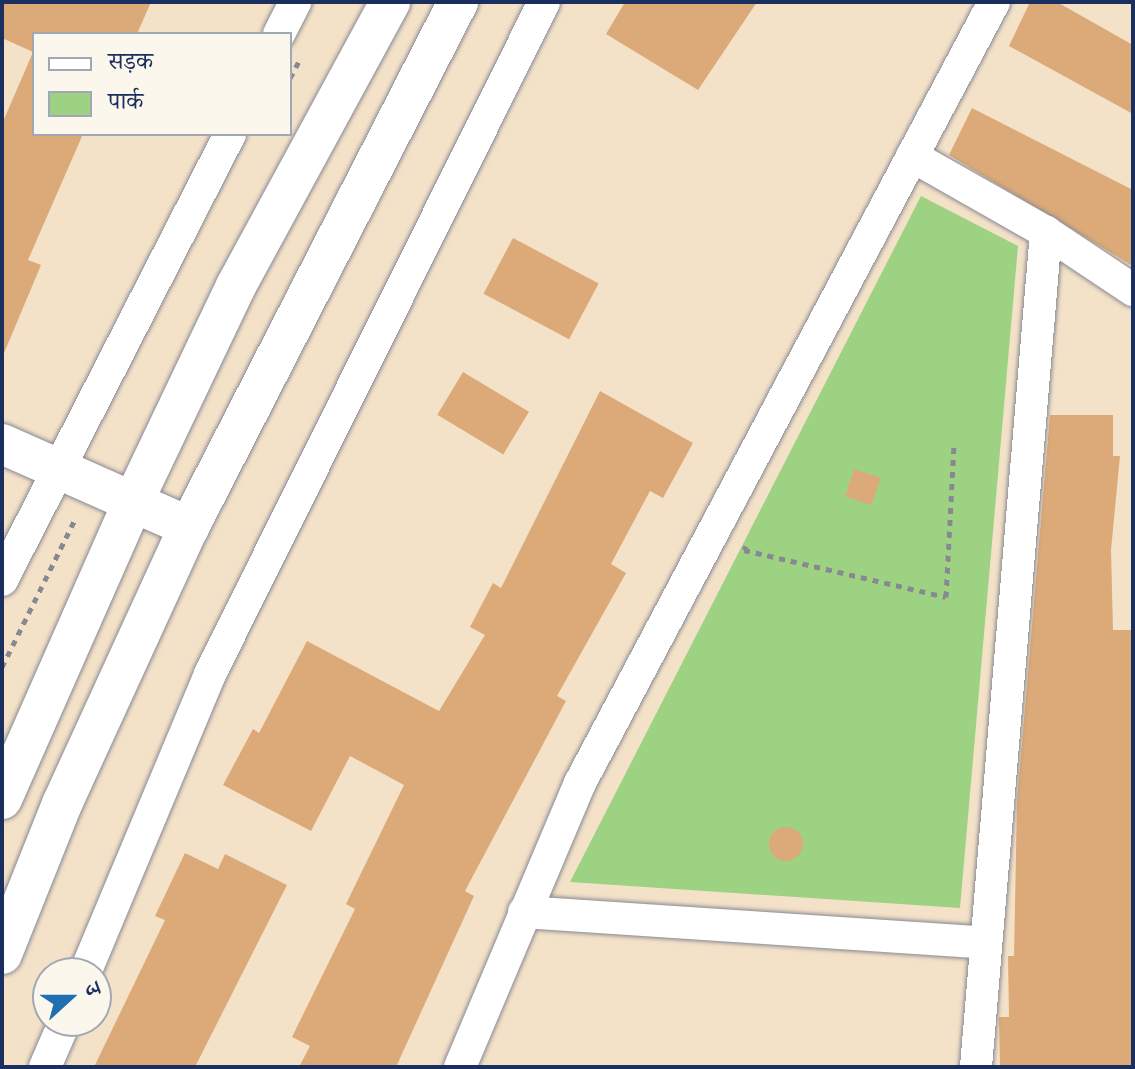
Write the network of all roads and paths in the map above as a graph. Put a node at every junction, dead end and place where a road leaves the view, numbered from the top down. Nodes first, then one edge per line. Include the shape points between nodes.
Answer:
1 (295, 2) edge
2 (390, 2) edge
3 (458, 2) edge
4 (544, 2) edge
5 (994, 2) edge
6 (280, 32) edge
7 (229, 136) edge
8 (912, 156) junction
9 (1046, 232) junction
10 (1133, 290) edge
11 (2, 444) edge
12 (954, 445) dead end
13 (59, 469) junction
14 (133, 502) junction
15 (77, 514) dead end
16 (189, 527) junction
17 (751, 536) dead end
18 (2, 580) edge
19 (2, 667) edge
20 (2, 799) edge
21 (524, 912) junction
22 (986, 943) junction
23 (2, 954) edge
24 (92, 957) edge
25 (58, 1037) edge
26 (45, 1067) edge
27 (460, 1067) edge
28 (976, 1067) edge

1 - 6 street
2 - 14 street via 236,286
3 - 16 street
4 - 24 street via 210,674
5 - 8 street
7 - 13 street
8 - 9 street
8 - 21 street via 580,783
9 - 10 street
9 - 22 street
11 - 13 street
12 - 17 path via 946,597 744,550
13 - 14 street
13 - 18 street
14 - 16 street
14 - 20 street
15 - 19 path
16 - 23 street via 62,804
21 - 22 street
21 - 27 street
22 - 28 street
25 - 26 street

